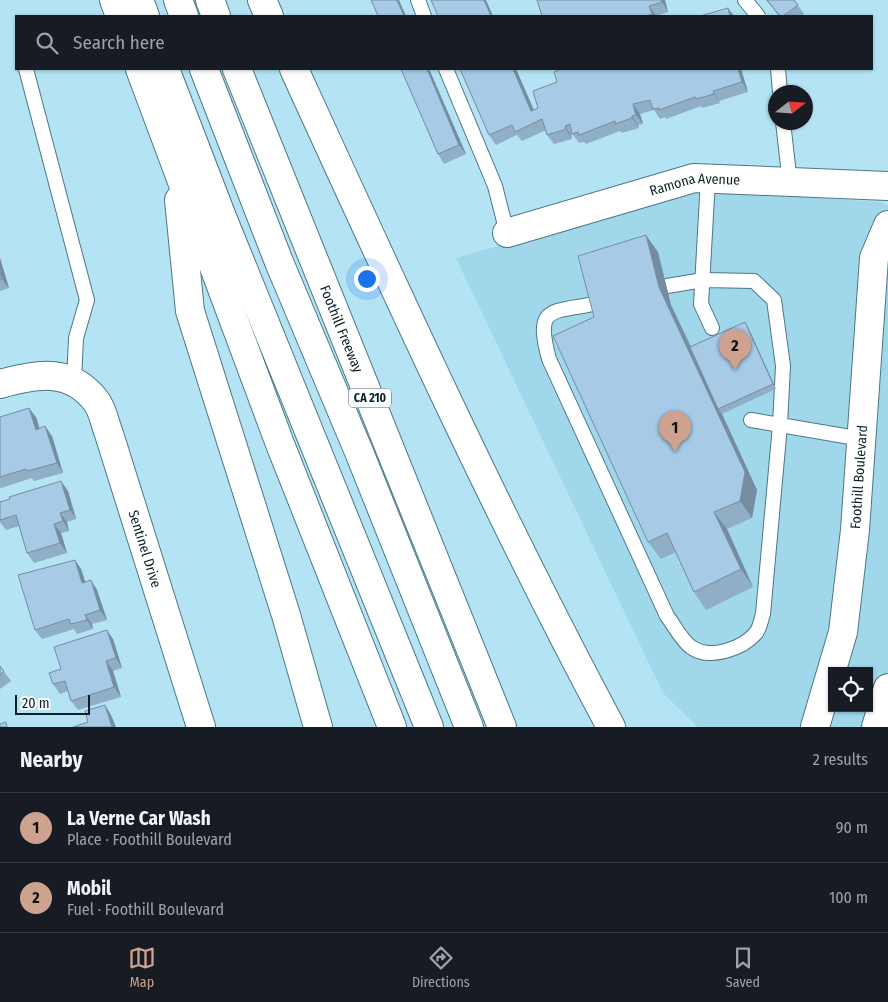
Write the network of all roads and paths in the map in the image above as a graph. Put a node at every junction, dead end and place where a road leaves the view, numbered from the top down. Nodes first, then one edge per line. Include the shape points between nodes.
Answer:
1 (114, 0) edge
2 (139, 0) edge
3 (178, 0) edge
4 (210, 0) edge
5 (262, 0) edge
6 (418, 0) edge
7 (745, 0) edge
8 (120, 15) edge
9 (145, 15) edge
10 (184, 15) edge
11 (216, 15) edge
12 (269, 15) edge
13 (424, 15) edge
14 (757, 15) edge
15 (26, 70) edge
16 (140, 70) edge
17 (165, 70) edge
18 (204, 70) edge
19 (237, 70) edge
20 (294, 70) edge
21 (446, 70) edge
22 (778, 70) edge
23 (779, 85) edge
24 (784, 130) edge
25 (176, 163) junction
26 (708, 179) junction
27 (790, 182) junction
28 (888, 186) edge
29 (888, 225) edge
30 (507, 233) joint
31 (703, 280) junction
32 (667, 286) dead end
33 (598, 303) edge
34 (712, 328) dead end
35 (74, 381) junction
36 (0, 384) edge
37 (751, 420) dead end
38 (780, 425) junction
39 (862, 439) junction
40 (888, 688) edge
41 (201, 727) edge
42 (318, 727) edge
43 (392, 727) edge
44 (429, 727) edge
45 (469, 727) edge
46 (502, 727) edge
47 (611, 727) edge
48 (815, 727) edge
49 (876, 727) edge

1 - 8 main road
2 - 9 main road
3 - 10 main road
4 - 11 main road
5 - 12 main road
6 - 13 lane
7 - 14 lane
15 - 35 lane via 87,300 76,338
16 - 25 main road
17 - 44 main road
18 - 45 main road via 279,262
19 - 46 main road, Foothill Freeway / CA 210
20 - 47 main road via 370,237 554,620
21 - 30 lane via 495,186
22 - 23 lane
24 - 27 lane
25 - 42 main road via 190,311
25 - 43 main road via 280,444
26 - 27 main road, Ramona Avenue
26 - 30 main road, Ramona Avenue via 694,178
26 - 31 lane
27 - 28 main road, Ramona Avenue
29 - 39 main road, Foothill Boulevard via 874,258
31 - 32 lane
31 - 34 lane via 701,304
31 - 38 lane via 754,282 774,300 783,366
33 - 38 lane via 546,316 542,322 543,336 549,358 667,616 691,647 707,652 724,651 743,645 757,631 763,614
35 - 36 main road via 48,374
35 - 41 main road, Sentinel Drive via 97,402 109,434
37 - 38 lane
38 - 39 lane
39 - 48 main road, Foothill Boulevard via 843,632
40 - 49 main road

